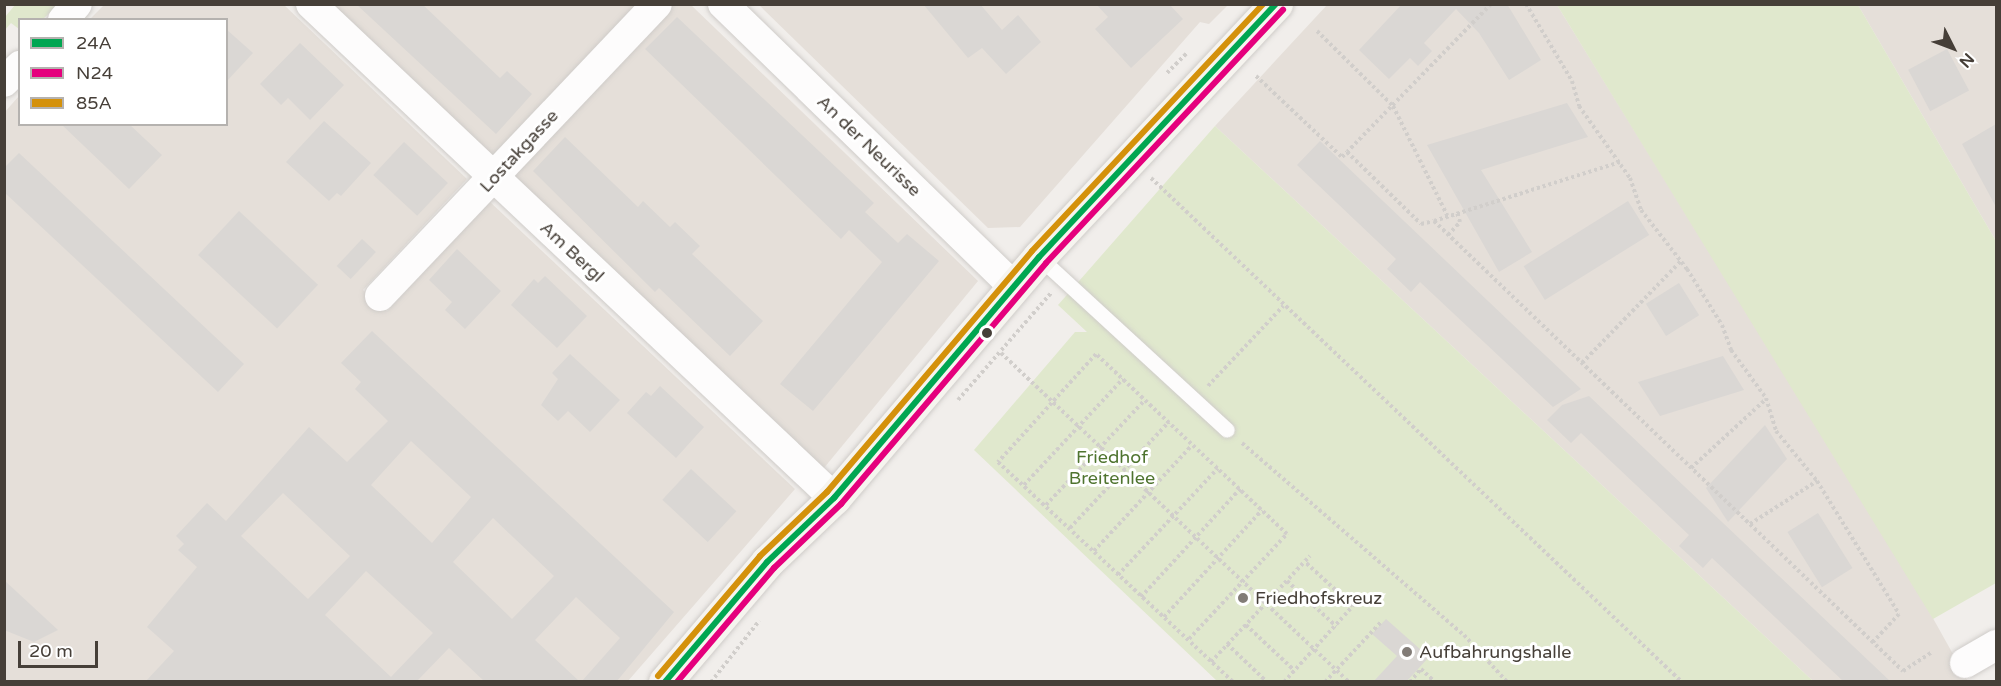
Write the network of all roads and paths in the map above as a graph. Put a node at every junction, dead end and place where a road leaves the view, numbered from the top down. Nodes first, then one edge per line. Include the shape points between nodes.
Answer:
1 (77, 4) edge
2 (311, 4) edge
3 (657, 4) edge
4 (723, 4) edge
5 (1276, 4) edge
6 (1491, 4) edge
7 (1526, 4) edge
8 (65, 18) edge
9 (1317, 31) dead end
10 (18, 68) edge
11 (1256, 76) dead end
12 (4, 82) edge
13 (1393, 106) junction
14 (1347, 152) junction
15 (1620, 162) junction
16 (1147, 174) dead end
17 (494, 179) junction
18 (1457, 212) junction
19 (1447, 214) junction
20 (1434, 222) junction
21 (1448, 235) junction
22 (1039, 257) junction
23 (1682, 261) junction
24 (1015, 288) junction
25 (1053, 291) dead end
26 (380, 296) dead end
27 (1283, 306) junction
28 (1582, 363) junction
29 (1123, 379) junction
30 (1766, 398) junction
31 (1053, 399) junction
32 (1145, 400) junction
33 (1194, 401) junction
34 (1169, 422) junction
35 (1079, 424) junction
36 (1227, 430) joint
37 (1192, 445) junction
38 (1102, 446) junction
39 (1126, 468) junction
40 (1218, 468) junction
41 (1691, 468) junction
42 (1817, 481) junction
43 (1024, 485) junction
44 (1240, 489) junction
45 (1149, 491) junction
46 (834, 498) junction
47 (1046, 505) junction
48 (1262, 510) junction
49 (1174, 514) junction
50 (1750, 524) junction
51 (1070, 528) junction
52 (1198, 537) junction
53 (1094, 551) junction
54 (1310, 556) dead end
55 (1218, 557) junction
56 (1305, 562) junction
57 (1118, 575) junction
58 (1243, 580) junction
59 (1287, 581) junction
60 (1141, 597) junction
61 (1266, 602) junction
62 (1164, 617) junction
63 (1381, 622) dead end
64 (1246, 625) junction
65 (1336, 626) junction
66 (1189, 639) junction
67 (1874, 642) junction
68 (1227, 644) junction
69 (1996, 645) edge
70 (1315, 648) junction
71 (1932, 652) dead end
72 (1211, 662) junction
73 (1965, 663) dead end
74 (1336, 669) junction
75 (1294, 670) junction
76 (665, 681) edge
77 (1233, 681) edge
78 (1267, 681) edge
79 (1284, 681) edge
80 (1325, 681) edge
81 (1350, 681) edge
82 (1410, 681) edge
83 (1435, 681) edge
84 (1507, 681) edge
85 (1682, 681) edge

1 - 8 street
2 - 17 street, Am Bergl
3 - 17 street, Lostakgasse
4 - 24 street, An der Neurisse
5 - 22 main road
6 - 13 path
7 - 15 path via 1572,81 1584,114
9 - 13 path
10 - 12 street
11 - 14 path via 1342,157
13 - 14 path
13 - 19 path
14 - 20 path via 1421,224
15 - 18 path
15 - 23 path via 1641,210
16 - 27 path
17 - 26 street, Lostakgasse
17 - 46 street, Am Bergl
18 - 19 path
18 - 21 path via 1460,222
19 - 20 path
20 - 21 path
21 - 28 path
22 - 24 main road
22 - 33 lane
23 - 28 path
23 - 30 path via 1722,325 1731,350
24 - 46 main road
25 - 31 path via 1001,353
27 - 33 path
27 - 85 path
28 - 41 path
29 - 31 path via 1096,354
29 - 32 path
29 - 35 path
30 - 41 path
30 - 42 path via 1776,431
31 - 35 path
31 - 43 path via 998,462
32 - 34 path
32 - 38 path
33 - 36 lane
34 - 37 path
34 - 39 path
35 - 38 path
35 - 43 path
36 - 84 path via 1464,635
37 - 40 path
37 - 45 path
38 - 39 path
38 - 47 path
39 - 45 path
39 - 51 path
40 - 44 path
40 - 49 path
41 - 50 path
42 - 50 path
42 - 67 path via 1899,614
43 - 47 path
44 - 48 path
44 - 52 path
45 - 49 path
45 - 53 path
46 - 76 main road via 767,562
47 - 51 path
48 - 55 path
48 - 58 path via 1287,534
49 - 52 path
49 - 57 path
50 - 67 path
51 - 53 path
52 - 55 path
52 - 60 path
53 - 57 path
54 - 56 path
55 - 58 path
55 - 62 path
56 - 59 path
56 - 65 path via 1353,606
57 - 60 path
58 - 61 path
58 - 66 path
59 - 61 path
59 - 65 path
60 - 62 path
61 - 64 path
61 - 70 path
62 - 66 path
63 - 74 path
64 - 68 path
64 - 75 path
65 - 70 path
66 - 72 path
67 - 71 path via 1903,670
68 - 72 path
68 - 78 path
69 - 73 street
70 - 74 path
70 - 75 path
72 - 77 path
74 - 80 path
74 - 81 path
75 - 79 path
82 - 83 path via 1421,669

